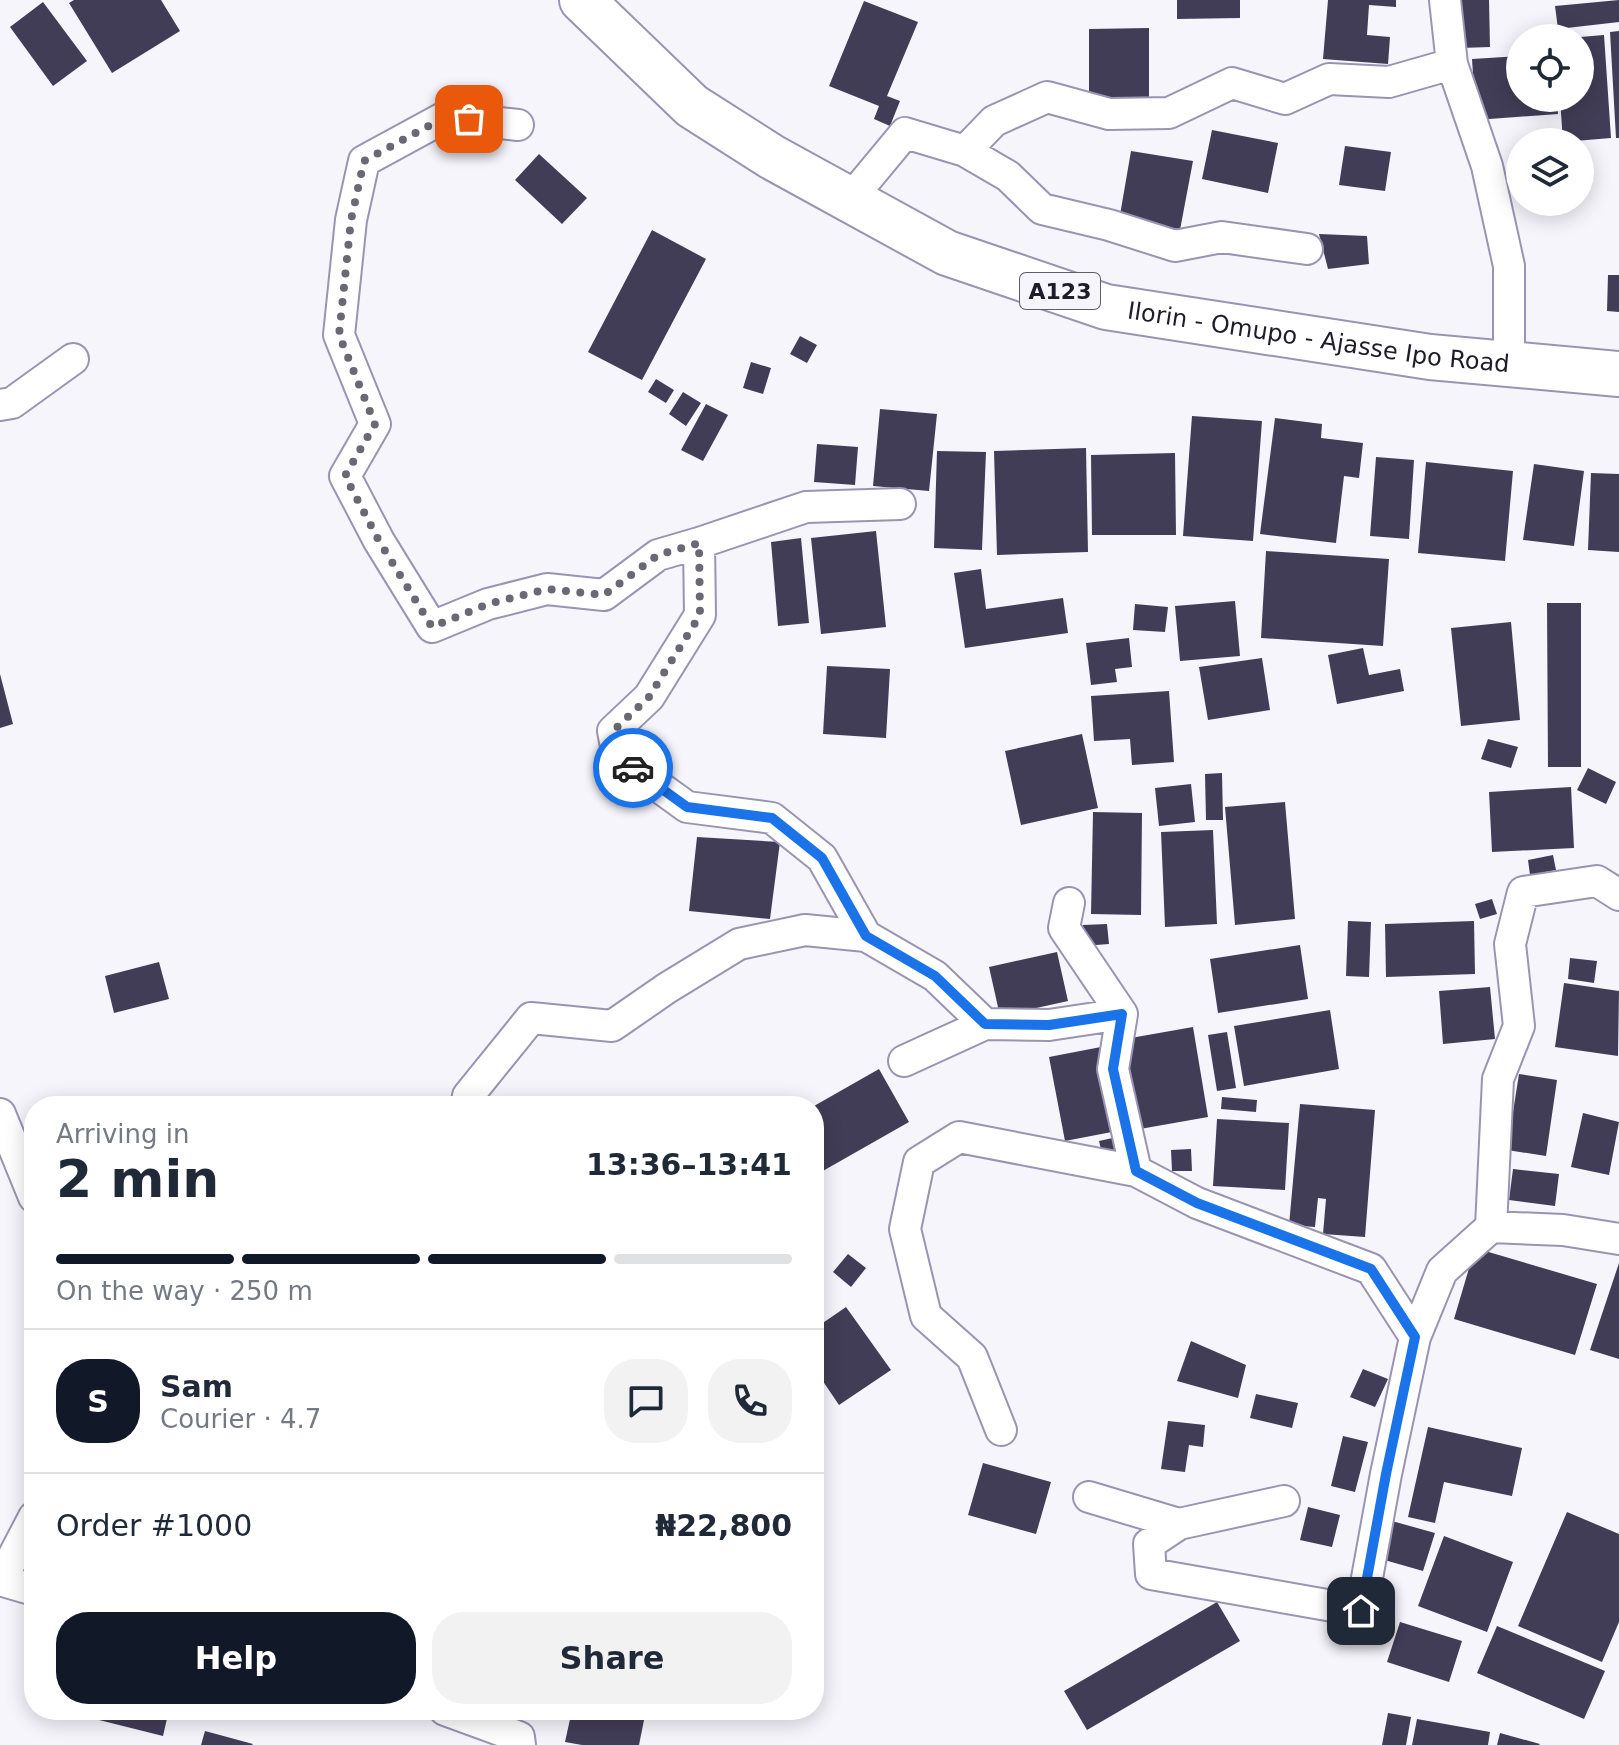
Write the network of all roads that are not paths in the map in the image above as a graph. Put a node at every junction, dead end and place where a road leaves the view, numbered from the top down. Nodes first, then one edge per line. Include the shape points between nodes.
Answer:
1 (582, 0) edge
2 (1445, 0) edge
3 (1452, 64) junction
4 (518, 125) dead end
5 (965, 151) junction
6 (851, 198) junction
7 (1307, 249) dead end
8 (73, 359) dead end
9 (1509, 362) junction
10 (1619, 374) edge
11 (0, 405) edge
12 (900, 504) dead end
13 (699, 543) junction
14 (1619, 895) edge
15 (1069, 903) dead end
16 (866, 936) junction
17 (1122, 1014) junction
18 (985, 1024) junction
19 (904, 1061) dead end
20 (468, 1096) edge
21 (0, 1114) edge
22 (10, 1161) edge
23 (1136, 1171) junction
24 (24, 1182) edge
25 (1491, 1227) junction
26 (1619, 1239) edge
27 (1415, 1337) junction
28 (1001, 1430) dead end
29 (1089, 1497) dead end
30 (1284, 1501) dead end
31 (1179, 1524) junction
32 (24, 1536) edge
33 (1, 1580) edge
34 (24, 1587) edge
35 (472, 1720) edge
36 (520, 1745) edge

1 - 6 highway, Ilorin - Omupo - Ajasse Ipo Road / A123 via 692,106 772,157
2 - 3 street
3 - 5 street via 1389,82 1329,79 1285,99 1232,83 1169,113 1109,114 1047,97 994,121
3 - 9 street via 1487,166 1509,266
4 - 13 street via 445,117 364,161 351,220 339,335 375,424 345,476 432,627 488,604 547,589 604,595 658,555
5 - 6 street via 905,133
5 - 7 street via 1008,176 1042,209 1175,246 1222,237
6 - 9 highway, Ilorin - Omupo - Ajasse Ipo Road / A123 via 947,253 1106,307 1430,357
8 - 11 street via 12,403
9 - 10 highway, Ilorin - Omupo - Ajasse Ipo Road / A123
12 - 13 street via 806,507
13 - 16 street via 700,615 649,697 613,731 618,757 687,807 772,818 822,858
14 - 25 street via 1597,881 1523,892 1510,944 1519,1026 1498,1079
15 - 17 street via 1064,928
16 - 18 street via 935,976
16 - 20 street via 805,930 739,944 612,1026 531,1018
17 - 18 street via 1049,1025
17 - 23 street via 1113,1069
18 - 19 street
21 - 22 street
22 - 24 street
23 - 27 street via 1197,1203 1371,1269
23 - 28 street via 959,1137 919,1162 905,1229 926,1316 972,1357
25 - 26 street
25 - 27 street via 1442,1271
27 - 31 street via 1361,1611 1151,1574 1149,1544
29 - 31 street
30 - 31 street
32 - 33 street
33 - 34 street
35 - 36 street via 519,1737

